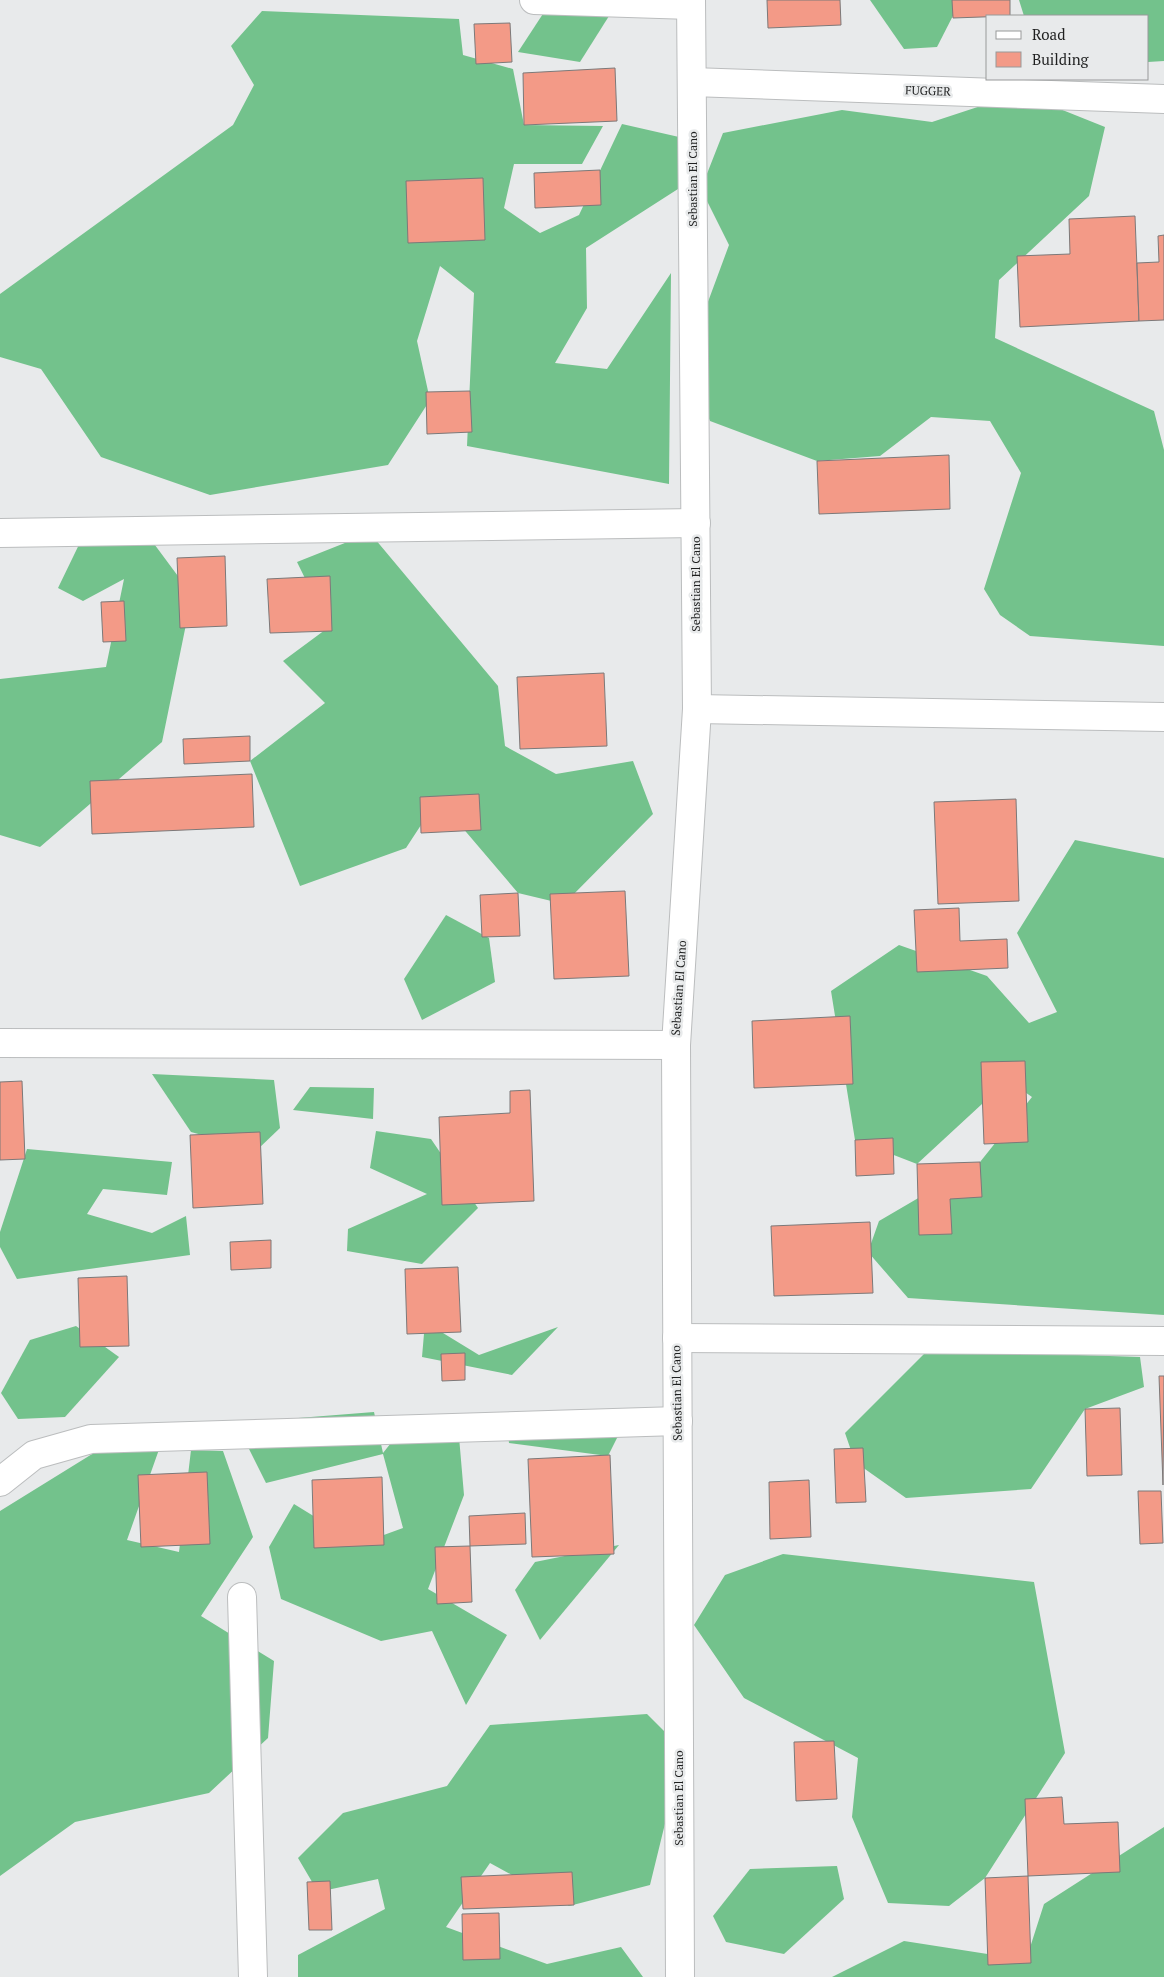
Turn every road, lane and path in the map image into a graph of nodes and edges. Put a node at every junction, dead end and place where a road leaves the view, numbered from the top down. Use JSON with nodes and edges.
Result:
{"nodes":[{"id":1,"x":534,"y":0,"type":"edge"},
{"id":2,"x":691,"y":3,"type":"edge"},
{"id":3,"x":692,"y":82,"type":"junction"},
{"id":4,"x":1164,"y":100,"type":"edge"},
{"id":5,"x":696,"y":523,"type":"junction"},
{"id":6,"x":0,"y":533,"type":"edge"},
{"id":7,"x":697,"y":709,"type":"junction"},
{"id":8,"x":1164,"y":717,"type":"edge"},
{"id":9,"x":0,"y":1043,"type":"edge"},
{"id":10,"x":676,"y":1045,"type":"junction"},
{"id":11,"x":676,"y":1338,"type":"junction"},
{"id":12,"x":1164,"y":1341,"type":"edge"},
{"id":13,"x":678,"y":1421,"type":"junction"},
{"id":14,"x":0,"y":1482,"type":"edge"},
{"id":15,"x":242,"y":1598,"type":"dead end"},
{"id":16,"x":253,"y":1977,"type":"edge"},
{"id":17,"x":680,"y":1977,"type":"edge"}],
"edges":[{"from":1,"to":2,"type":"street"},
{"from":2,"to":3,"type":"street","name":"Sebastian El Cano"},
{"from":3,"to":4,"type":"street","name":"FUGGER"},
{"from":3,"to":5,"type":"street","name":"Sebastian El Cano"},
{"from":5,"to":6,"type":"street"},
{"from":5,"to":7,"type":"street","name":"Sebastian El Cano"},
{"from":7,"to":8,"type":"street"},
{"from":7,"to":10,"type":"street","name":"Sebastian El Cano"},
{"from":9,"to":10,"type":"street"},
{"from":10,"to":11,"type":"street","name":"Sebastian El Cano"},
{"from":11,"to":12,"type":"street"},
{"from":11,"to":13,"type":"street","name":"Sebastian El Cano"},
{"from":13,"to":14,"type":"street"},
{"from":13,"to":17,"type":"street","name":"Sebastian El Cano"},
{"from":15,"to":16,"type":"street"}]}
